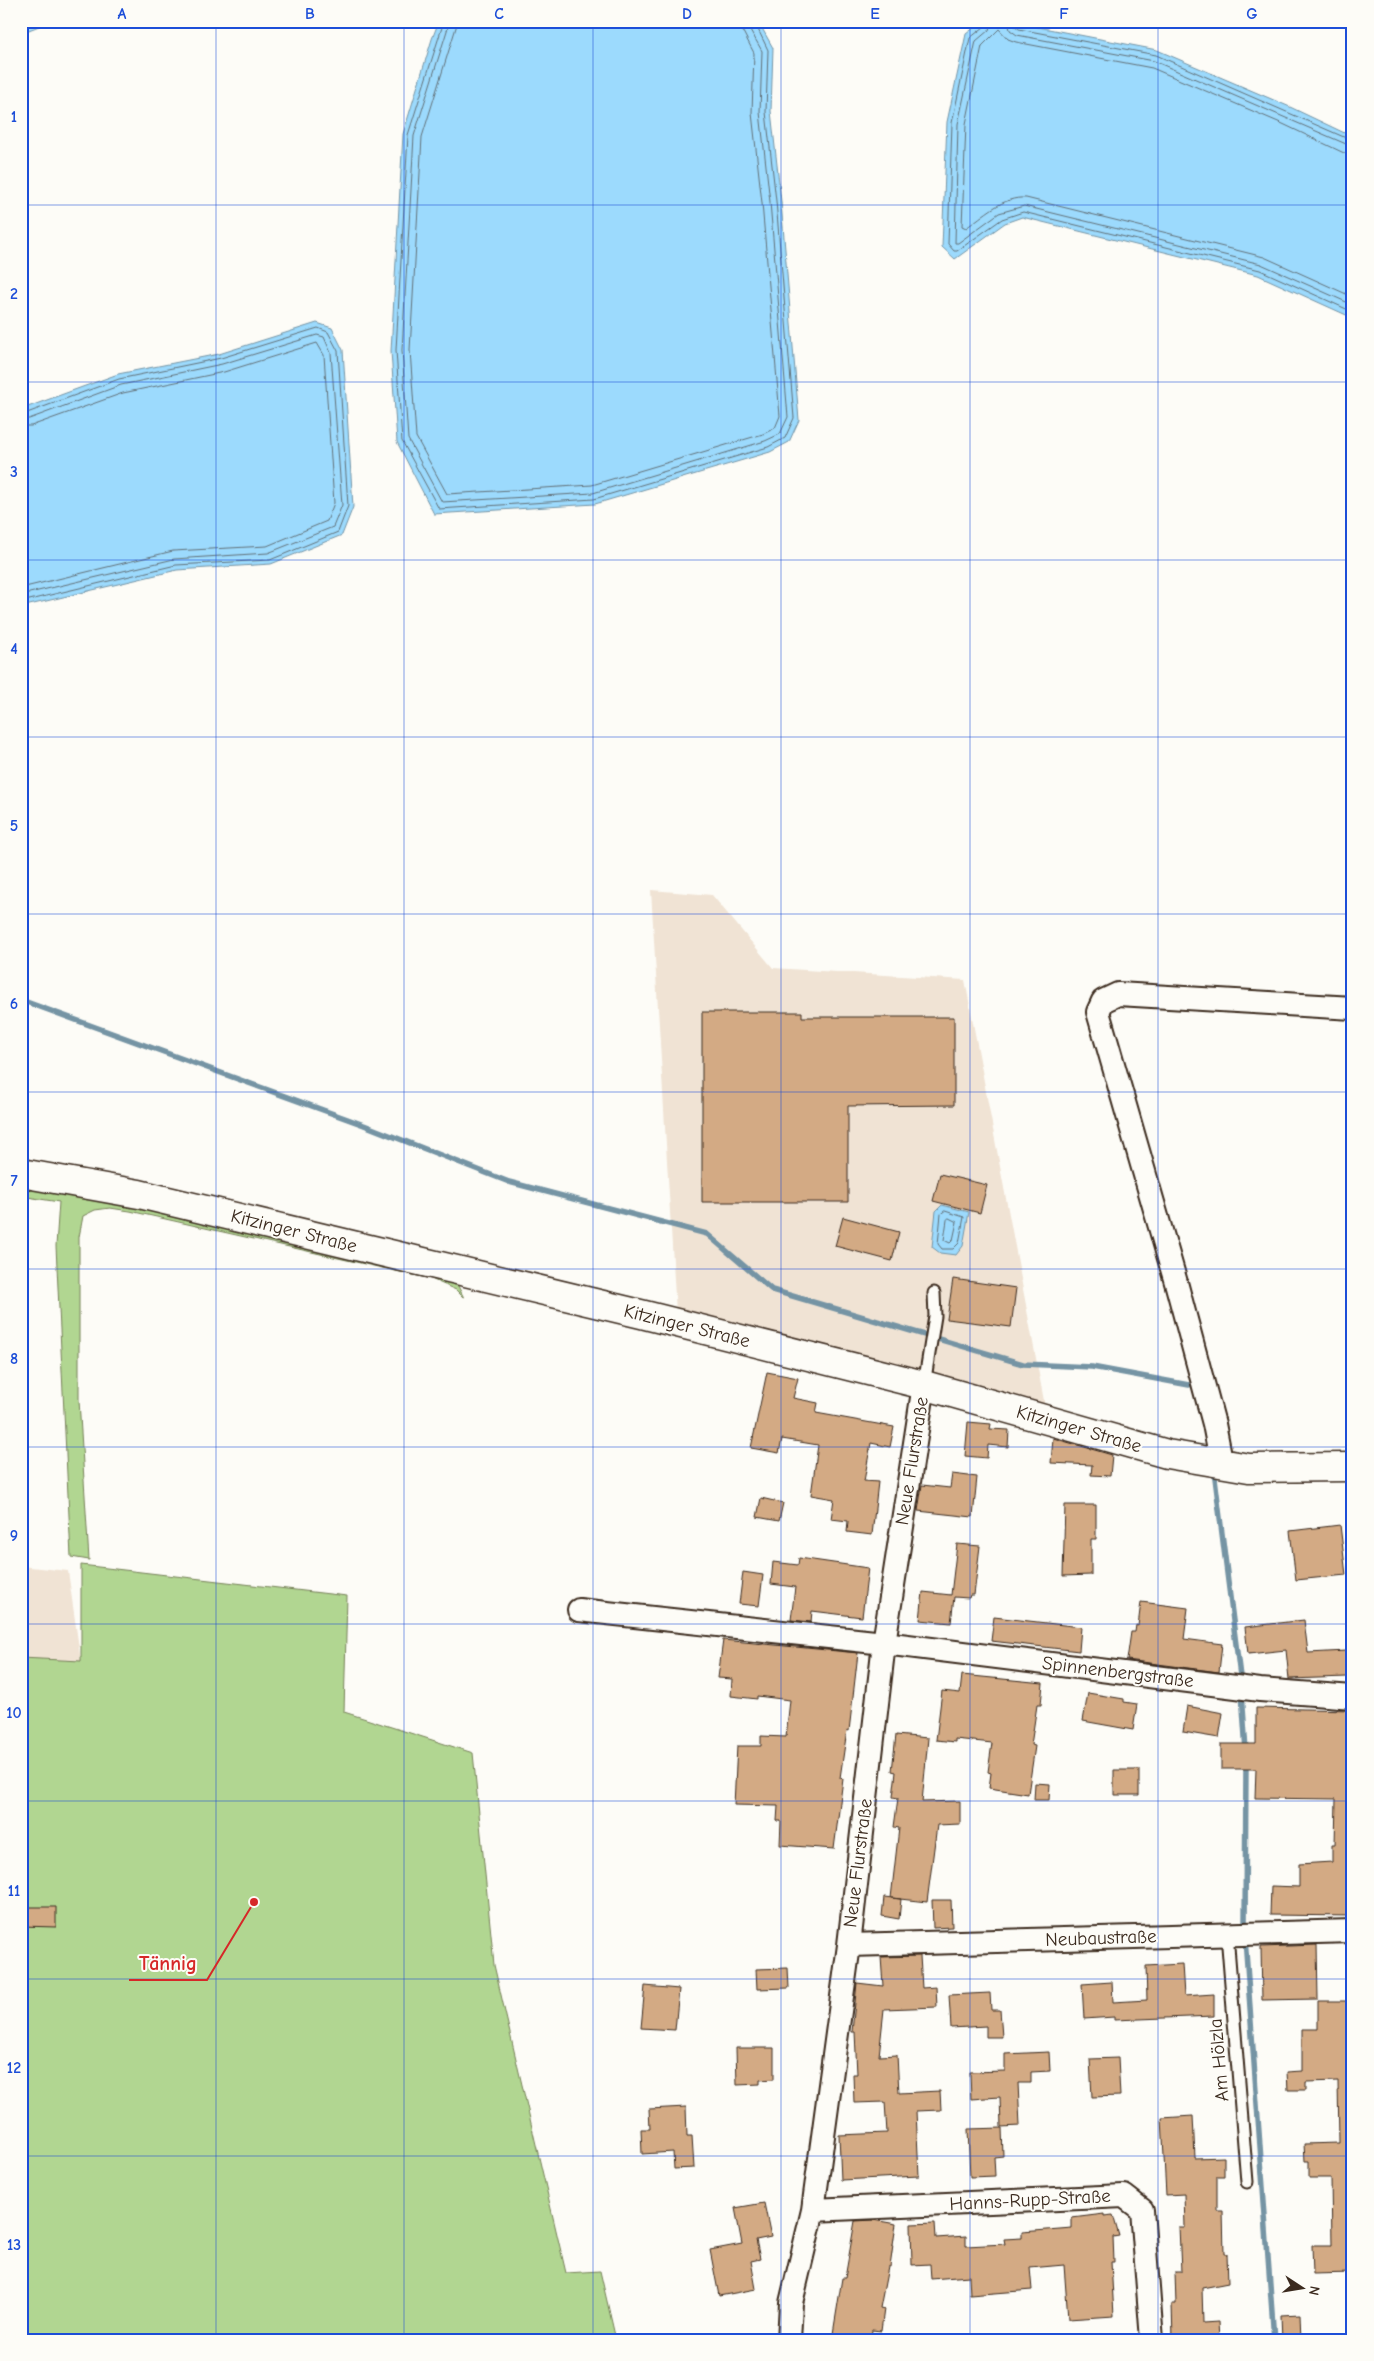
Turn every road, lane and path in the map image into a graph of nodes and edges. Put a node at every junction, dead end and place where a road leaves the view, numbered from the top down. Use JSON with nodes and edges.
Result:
{"nodes":[{"id":1,"x":1353,"y":1008,"type":"edge"},
{"id":2,"x":21,"y":1173,"type":"edge"},
{"id":3,"x":934,"y":1293,"type":"dead end"},
{"id":4,"x":926,"y":1373,"type":"junction"},
{"id":5,"x":1222,"y":1464,"type":"junction"},
{"id":6,"x":1353,"y":1467,"type":"edge"},
{"id":7,"x":579,"y":1610,"type":"dead end"},
{"id":8,"x":884,"y":1643,"type":"junction"},
{"id":9,"x":1353,"y":1697,"type":"edge"},
{"id":10,"x":1353,"y":1931,"type":"edge"},
{"id":11,"x":1227,"y":1934,"type":"junction"},
{"id":12,"x":849,"y":1944,"type":"junction"},
{"id":13,"x":1247,"y":2182,"type":"dead end"},
{"id":14,"x":813,"y":2210,"type":"junction"},
{"id":15,"x":789,"y":2340,"type":"edge"},
{"id":16,"x":1152,"y":2340,"type":"edge"}],
"edges":[{"from":1,"to":5,"type":"street"},
{"from":2,"to":4,"type":"street","name":"Kitzinger Straße"},
{"from":3,"to":4,"type":"lane"},
{"from":4,"to":5,"type":"street","name":"Kitzinger Straße"},
{"from":4,"to":8,"type":"street","name":"Neue Flurstraße"},
{"from":5,"to":6,"type":"street","name":"Kitzinger Straße"},
{"from":7,"to":8,"type":"street","name":"Spinnenbergstraße"},
{"from":8,"to":9,"type":"street","name":"Spinnenbergstraße"},
{"from":8,"to":12,"type":"street","name":"Neue Flurstraße"},
{"from":10,"to":11,"type":"street","name":"Neubaustraße"},
{"from":11,"to":12,"type":"street","name":"Neubaustraße"},
{"from":11,"to":13,"type":"lane","name":"Am Hölzla"},
{"from":12,"to":14,"type":"street","name":"Neue Flurstraße"},
{"from":14,"to":15,"type":"street","name":"Neue Flurstraße"},
{"from":14,"to":16,"type":"street","name":"Hanns-Rupp-Straße"}]}
